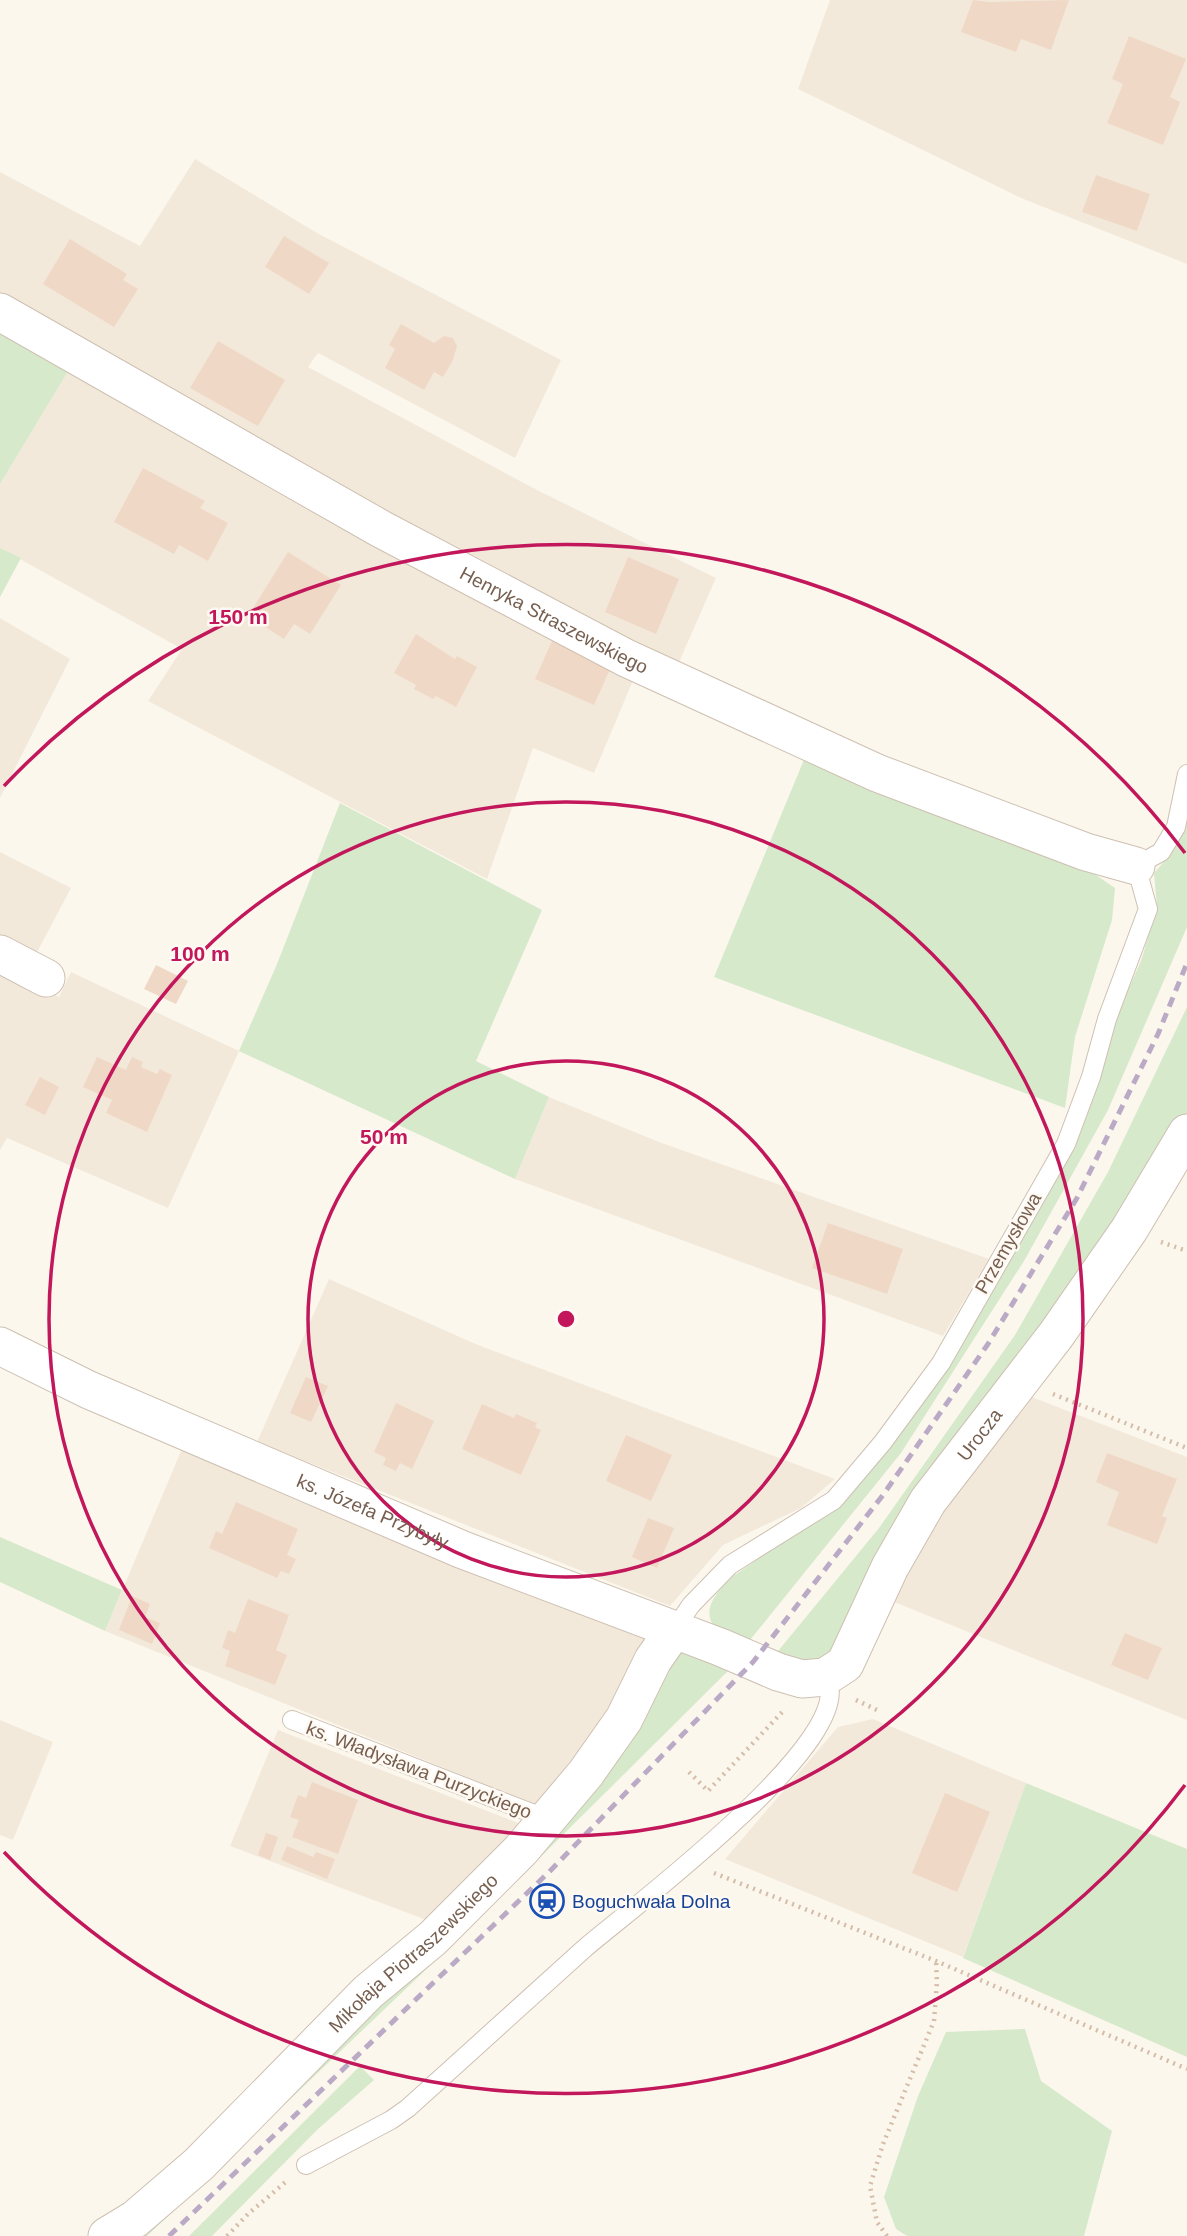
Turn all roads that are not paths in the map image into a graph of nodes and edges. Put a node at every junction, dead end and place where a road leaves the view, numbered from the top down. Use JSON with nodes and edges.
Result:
{"nodes":[{"id":1,"x":0,"y":312,"type":"edge"},
{"id":2,"x":1187,"y":774,"type":"edge"},
{"id":3,"x":1136,"y":866,"type":"junction"},
{"id":4,"x":0,"y":954,"type":"edge"},
{"id":5,"x":46,"y":978,"type":"dead end"},
{"id":6,"x":1187,"y":1133,"type":"edge"},
{"id":7,"x":0,"y":1346,"type":"edge"},
{"id":8,"x":674,"y":1630,"type":"junction"},
{"id":9,"x":814,"y":1678,"type":"junction"},
{"id":10,"x":292,"y":1720,"type":"dead end"},
{"id":11,"x":547,"y":1819,"type":"junction"},
{"id":12,"x":306,"y":2165,"type":"road end"},
{"id":13,"x":107,"y":2236,"type":"edge"}],
"edges":[{"from":1,"to":3,"type":"street","name":"Henryka Straszewskiego"},
{"from":2,"to":3,"type":"lane"},
{"from":3,"to":8,"type":"lane","name":"Przemysłowa"},
{"from":4,"to":5,"type":"street"},
{"from":6,"to":9,"type":"street","name":"Urocza"},
{"from":7,"to":8,"type":"street","name":"ks. Józefa Przybyły"},
{"from":8,"to":9,"type":"street","name":"ks. Józefa Przybyły"},
{"from":8,"to":11,"type":"street","name":"Mikołaja Piotraszewskiego"},
{"from":9,"to":12,"type":"lane"},
{"from":10,"to":11,"type":"lane","name":"ks. Władysława Purzyckiego"},
{"from":11,"to":13,"type":"street","name":"Mikołaja Piotraszewskiego"}]}
